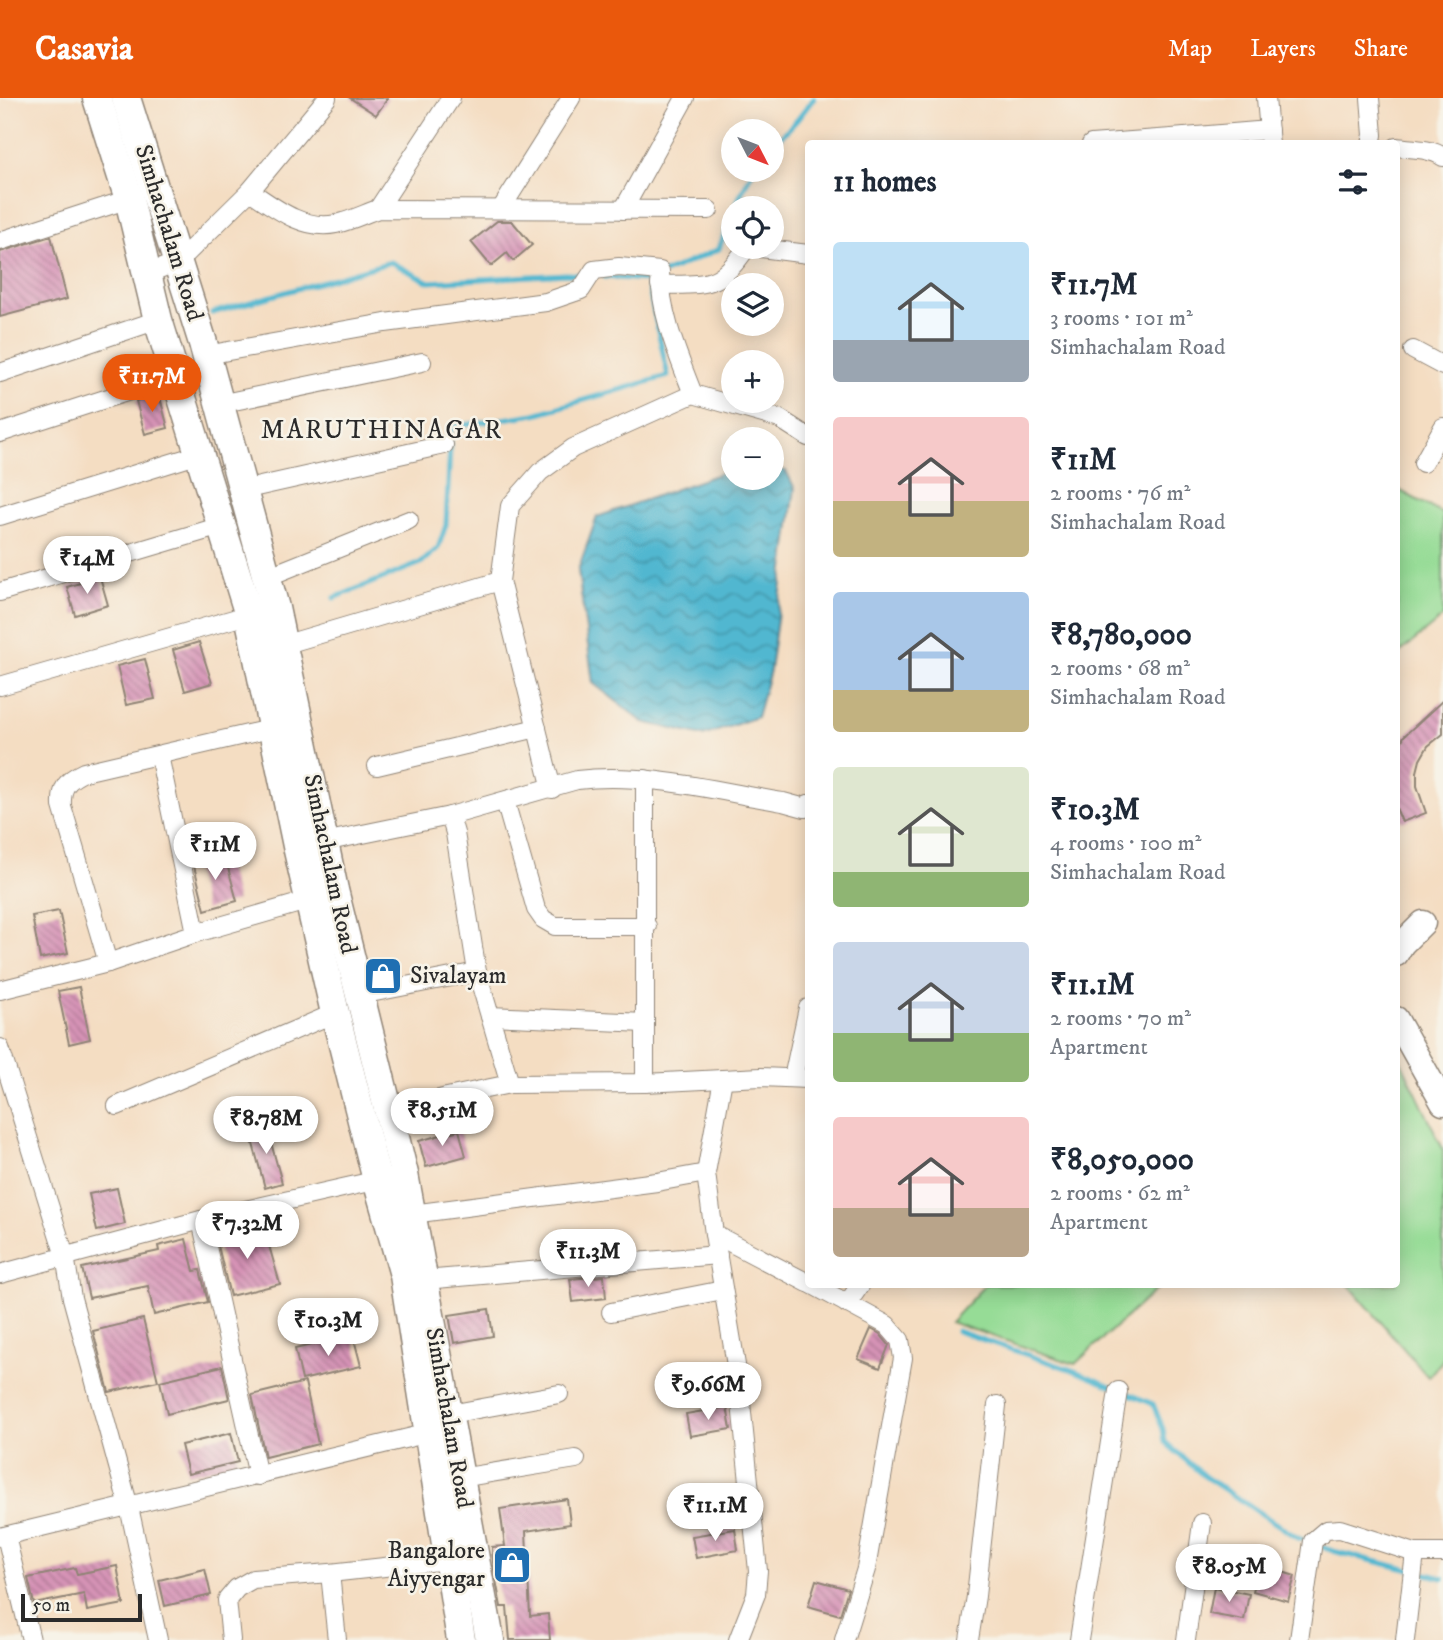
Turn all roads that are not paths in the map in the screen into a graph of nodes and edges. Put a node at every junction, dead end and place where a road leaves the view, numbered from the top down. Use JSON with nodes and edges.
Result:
{"nodes":[{"id":1,"x":97,"y":98,"type":"edge"},
{"id":2,"x":126,"y":98,"type":"edge"},
{"id":3,"x":327,"y":98,"type":"edge"},
{"id":4,"x":451,"y":98,"type":"edge"},
{"id":5,"x":571,"y":98,"type":"edge"},
{"id":6,"x":685,"y":98,"type":"edge"},
{"id":7,"x":1266,"y":98,"type":"edge"},
{"id":8,"x":1370,"y":98,"type":"edge"},
{"id":9,"x":1269,"y":137,"type":"edge"},
{"id":10,"x":1185,"y":140,"type":"edge"},
{"id":11,"x":1372,"y":140,"type":"edge"},
{"id":12,"x":1400,"y":147,"type":"edge"},
{"id":13,"x":1443,"y":157,"type":"edge"},
{"id":14,"x":250,"y":191,"type":"junction"},
{"id":15,"x":129,"y":199,"type":"junction"},
{"id":16,"x":378,"y":209,"type":"junction"},
{"id":17,"x":501,"y":209,"type":"junction"},
{"id":18,"x":623,"y":210,"type":"junction"},
{"id":19,"x":709,"y":210,"type":"dead end"},
{"id":20,"x":0,"y":241,"type":"edge"},
{"id":21,"x":784,"y":251,"type":"edge"},
{"id":22,"x":805,"y":254,"type":"edge"},
{"id":23,"x":739,"y":259,"type":"edge"},
{"id":24,"x":178,"y":262,"type":"junction"},
{"id":25,"x":148,"y":273,"type":"junction"},
{"id":26,"x":660,"y":278,"type":"junction"},
{"id":27,"x":158,"y":320,"type":"junction"},
{"id":28,"x":1413,"y":350,"type":"dead end"},
{"id":29,"x":206,"y":355,"type":"junction"},
{"id":30,"x":422,"y":362,"type":"dead end"},
{"id":31,"x":1443,"y":366,"type":"edge"},
{"id":32,"x":0,"y":373,"type":"edge"},
{"id":33,"x":176,"y":376,"type":"junction"},
{"id":34,"x":693,"y":394,"type":"junction"},
{"id":35,"x":219,"y":404,"type":"junction"},
{"id":36,"x":1443,"y":427,"type":"edge"},
{"id":37,"x":0,"y":433,"type":"edge"},
{"id":38,"x":805,"y":435,"type":"edge"},
{"id":39,"x":444,"y":444,"type":"dead end"},
{"id":40,"x":200,"y":454,"type":"junction"},
{"id":41,"x":1423,"y":463,"type":"dead end"},
{"id":42,"x":243,"y":491,"type":"junction"},
{"id":43,"x":0,"y":516,"type":"edge"},
{"id":44,"x":410,"y":520,"type":"dead end"},
{"id":45,"x":221,"y":526,"type":"junction"},
{"id":46,"x":267,"y":577,"type":"junction"},
{"id":47,"x":500,"y":581,"type":"junction"},
{"id":48,"x":0,"y":592,"type":"edge"},
{"id":49,"x":262,"y":611,"type":"junction"},
{"id":50,"x":283,"y":645,"type":"junction"},
{"id":51,"x":0,"y":686,"type":"edge"},
{"id":52,"x":274,"y":728,"type":"junction"},
{"id":53,"x":537,"y":729,"type":"junction"},
{"id":54,"x":159,"y":755,"type":"junction"},
{"id":55,"x":377,"y":766,"type":"dead end"},
{"id":56,"x":645,"y":779,"type":"junction"},
{"id":57,"x":552,"y":789,"type":"junction"},
{"id":58,"x":505,"y":801,"type":"junction"},
{"id":59,"x":805,"y":808,"type":"edge"},
{"id":60,"x":450,"y":816,"type":"junction"},
{"id":61,"x":311,"y":845,"type":"junction"},
{"id":62,"x":310,"y":900,"type":"junction"},
{"id":63,"x":1423,"y":923,"type":"dead end"},
{"id":64,"x":647,"y":926,"type":"junction"},
{"id":65,"x":195,"y":933,"type":"junction"},
{"id":66,"x":1400,"y":947,"type":"edge"},
{"id":67,"x":108,"y":963,"type":"junction"},
{"id":68,"x":477,"y":972,"type":"junction"},
{"id":69,"x":0,"y":990,"type":"edge"},
{"id":70,"x":360,"y":995,"type":"junction"},
{"id":71,"x":335,"y":1013,"type":"junction"},
{"id":72,"x":490,"y":1016,"type":"junction"},
{"id":73,"x":645,"y":1023,"type":"junction"},
{"id":74,"x":1400,"y":1026,"type":"edge"},
{"id":75,"x":805,"y":1038,"type":"edge"},
{"id":76,"x":0,"y":1048,"type":"edge"},
{"id":77,"x":801,"y":1078,"type":"edge"},
{"id":78,"x":723,"y":1079,"type":"junction"},
{"id":79,"x":645,"y":1083,"type":"junction"},
{"id":80,"x":510,"y":1084,"type":"junction"},
{"id":81,"x":1443,"y":1103,"type":"edge"},
{"id":82,"x":117,"y":1106,"type":"dead end"},
{"id":83,"x":389,"y":1113,"type":"junction"},
{"id":84,"x":706,"y":1173,"type":"junction"},
{"id":85,"x":404,"y":1174,"type":"junction"},
{"id":86,"x":377,"y":1180,"type":"junction"},
{"id":87,"x":412,"y":1214,"type":"junction"},
{"id":88,"x":201,"y":1220,"type":"junction"},
{"id":89,"x":714,"y":1234,"type":"junction"},
{"id":90,"x":718,"y":1255,"type":"junction"},
{"id":91,"x":65,"y":1256,"type":"junction"},
{"id":92,"x":0,"y":1274,"type":"edge"},
{"id":93,"x":425,"y":1280,"type":"junction"},
{"id":94,"x":805,"y":1281,"type":"edge"},
{"id":95,"x":817,"y":1288,"type":"edge"},
{"id":96,"x":858,"y":1288,"type":"edge"},
{"id":97,"x":723,"y":1290,"type":"junction"},
{"id":98,"x":847,"y":1304,"type":"junction"},
{"id":99,"x":611,"y":1312,"type":"dead end"},
{"id":100,"x":1118,"y":1391,"type":"dead end"},
{"id":101,"x":559,"y":1394,"type":"dead end"},
{"id":102,"x":997,"y":1405,"type":"dead end"},
{"id":103,"x":450,"y":1414,"type":"junction"},
{"id":104,"x":429,"y":1433,"type":"junction"},
{"id":105,"x":576,"y":1459,"type":"dead end"},
{"id":106,"x":258,"y":1476,"type":"junction"},
{"id":107,"x":460,"y":1478,"type":"junction"},
{"id":108,"x":129,"y":1507,"type":"junction"},
{"id":109,"x":1202,"y":1523,"type":"dead end"},
{"id":110,"x":3,"y":1536,"type":"edge"},
{"id":111,"x":1443,"y":1553,"type":"edge"},
{"id":112,"x":1415,"y":1556,"type":"junction"},
{"id":113,"x":449,"y":1560,"type":"junction"},
{"id":114,"x":330,"y":1573,"type":"junction"},
{"id":115,"x":31,"y":1640,"type":"edge"},
{"id":116,"x":158,"y":1640,"type":"edge"},
{"id":117,"x":231,"y":1640,"type":"edge"},
{"id":118,"x":337,"y":1640,"type":"edge"},
{"id":119,"x":461,"y":1640,"type":"edge"},
{"id":120,"x":489,"y":1640,"type":"edge"},
{"id":121,"x":738,"y":1640,"type":"edge"},
{"id":122,"x":844,"y":1640,"type":"edge"},
{"id":123,"x":969,"y":1640,"type":"edge"},
{"id":124,"x":1079,"y":1640,"type":"edge"},
{"id":125,"x":1186,"y":1640,"type":"edge"},
{"id":126,"x":1299,"y":1640,"type":"edge"},
{"id":127,"x":1405,"y":1640,"type":"edge"}],
"edges":[{"from":1,"to":15,"type":"main road"},
{"from":2,"to":24,"type":"main road","name":"Simhachalam Road"},
{"from":3,"to":14,"type":"street"},
{"from":4,"to":16,"type":"street"},
{"from":5,"to":17,"type":"street"},
{"from":6,"to":18,"type":"street"},
{"from":7,"to":9,"type":"street"},
{"from":8,"to":11,"type":"street"},
{"from":9,"to":10,"type":"street"},
{"from":12,"to":13,"type":"street"},
{"from":14,"to":16,"type":"street"},
{"from":14,"to":24,"type":"street"},
{"from":15,"to":20,"type":"street"},
{"from":15,"to":25,"type":"main road"},
{"from":16,"to":17,"type":"street"},
{"from":17,"to":18,"type":"street"},
{"from":18,"to":19,"type":"street"},
{"from":21,"to":22,"type":"street"},
{"from":23,"to":26,"type":"street"},
{"from":24,"to":25,"type":"street"},
{"from":24,"to":29,"type":"main road","name":"Simhachalam Road"},
{"from":25,"to":27,"type":"main road"},
{"from":26,"to":29,"type":"street"},
{"from":26,"to":34,"type":"street"},
{"from":27,"to":32,"type":"street"},
{"from":27,"to":33,"type":"main road"},
{"from":28,"to":31,"type":"street"},
{"from":29,"to":35,"type":"main road","name":"Simhachalam Road"},
{"from":30,"to":35,"type":"street"},
{"from":33,"to":37,"type":"street"},
{"from":33,"to":40,"type":"main road"},
{"from":34,"to":38,"type":"street"},
{"from":34,"to":47,"type":"street"},
{"from":35,"to":42,"type":"main road","name":"Simhachalam Road"},
{"from":36,"to":41,"type":"street"},
{"from":39,"to":42,"type":"street"},
{"from":40,"to":43,"type":"street"},
{"from":40,"to":45,"type":"main road"},
{"from":42,"to":46,"type":"main road","name":"Simhachalam Road"},
{"from":44,"to":46,"type":"street"},
{"from":45,"to":48,"type":"street"},
{"from":45,"to":49,"type":"main road"},
{"from":46,"to":49,"type":"main road","name":"Simhachalam Road"},
{"from":47,"to":50,"type":"street"},
{"from":47,"to":53,"type":"street"},
{"from":49,"to":50,"type":"main road","name":"Simhachalam Road"},
{"from":49,"to":51,"type":"street"},
{"from":49,"to":52,"type":"main road"},
{"from":50,"to":61,"type":"main road","name":"Simhachalam Road"},
{"from":52,"to":54,"type":"street"},
{"from":52,"to":61,"type":"main road"},
{"from":53,"to":55,"type":"street"},
{"from":53,"to":57,"type":"street"},
{"from":54,"to":65,"type":"street"},
{"from":54,"to":67,"type":"street"},
{"from":56,"to":57,"type":"street"},
{"from":56,"to":59,"type":"street"},
{"from":56,"to":64,"type":"street"},
{"from":57,"to":58,"type":"street"},
{"from":58,"to":60,"type":"street"},
{"from":58,"to":64,"type":"street"},
{"from":60,"to":61,"type":"street"},
{"from":60,"to":68,"type":"street"},
{"from":61,"to":62,"type":"main road"},
{"from":61,"to":70,"type":"main road","name":"Simhachalam Road"},
{"from":62,"to":65,"type":"street"},
{"from":62,"to":71,"type":"main road"},
{"from":63,"to":66,"type":"street"},
{"from":64,"to":73,"type":"street"},
{"from":65,"to":67,"type":"street"},
{"from":67,"to":69,"type":"street"},
{"from":68,"to":70,"type":"street"},
{"from":68,"to":72,"type":"street"},
{"from":70,"to":83,"type":"main road","name":"Simhachalam Road"},
{"from":71,"to":82,"type":"street"},
{"from":71,"to":86,"type":"main road"},
{"from":72,"to":73,"type":"street"},
{"from":72,"to":80,"type":"street"},
{"from":73,"to":79,"type":"street"},
{"from":74,"to":81,"type":"street"},
{"from":75,"to":77,"type":"street"},
{"from":76,"to":91,"type":"street"},
{"from":77,"to":78,"type":"street"},
{"from":78,"to":79,"type":"street"},
{"from":78,"to":84,"type":"street"},
{"from":79,"to":80,"type":"street"},
{"from":80,"to":83,"type":"street"},
{"from":83,"to":85,"type":"main road","name":"Simhachalam Road"},
{"from":84,"to":87,"type":"street"},
{"from":84,"to":89,"type":"street"},
{"from":85,"to":86,"type":"street"},
{"from":85,"to":87,"type":"main road","name":"Simhachalam Road"},
{"from":86,"to":88,"type":"street"},
{"from":86,"to":104,"type":"main road"},
{"from":87,"to":93,"type":"main road","name":"Simhachalam Road"},
{"from":88,"to":91,"type":"street"},
{"from":88,"to":106,"type":"street"},
{"from":89,"to":90,"type":"street"},
{"from":89,"to":94,"type":"street"},
{"from":90,"to":93,"type":"street"},
{"from":90,"to":97,"type":"street"},
{"from":91,"to":92,"type":"street"},
{"from":91,"to":108,"type":"street"},
{"from":93,"to":103,"type":"main road","name":"Simhachalam Road"},
{"from":95,"to":98,"type":"street"},
{"from":96,"to":98,"type":"street"},
{"from":97,"to":99,"type":"street"},
{"from":97,"to":121,"type":"street"},
{"from":98,"to":122,"type":"street"},
{"from":100,"to":124,"type":"street"},
{"from":101,"to":103,"type":"street"},
{"from":102,"to":123,"type":"street"},
{"from":103,"to":107,"type":"main road","name":"Simhachalam Road"},
{"from":104,"to":106,"type":"street"},
{"from":104,"to":113,"type":"main road"},
{"from":105,"to":107,"type":"street"},
{"from":106,"to":108,"type":"street"},
{"from":107,"to":120,"type":"main road","name":"Simhachalam Road"},
{"from":108,"to":110,"type":"street"},
{"from":108,"to":116,"type":"street"},
{"from":109,"to":125,"type":"street"},
{"from":110,"to":115,"type":"street"},
{"from":111,"to":112,"type":"street"},
{"from":112,"to":126,"type":"street"},
{"from":112,"to":127,"type":"street"},
{"from":113,"to":114,"type":"street"},
{"from":113,"to":119,"type":"main road"},
{"from":114,"to":117,"type":"street"},
{"from":114,"to":118,"type":"street"}]}
